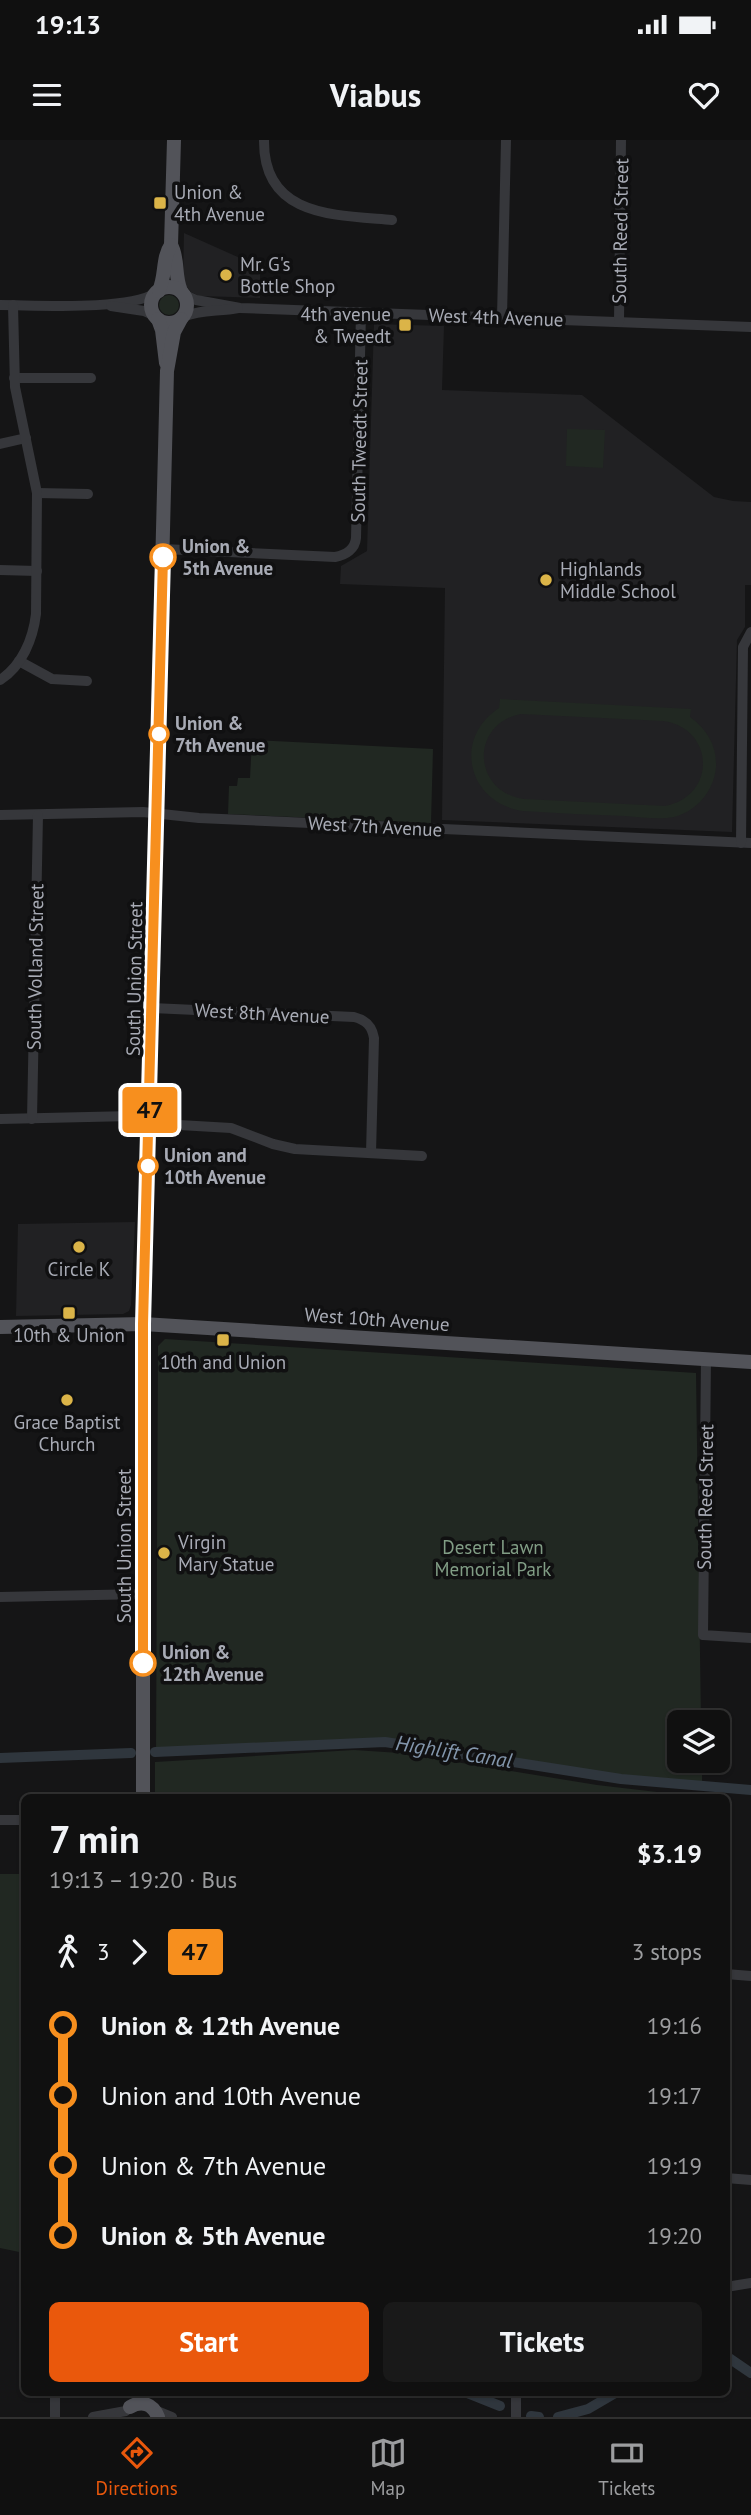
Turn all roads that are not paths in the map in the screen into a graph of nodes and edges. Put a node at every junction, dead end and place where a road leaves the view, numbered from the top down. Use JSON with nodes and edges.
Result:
{"nodes":[{"id":1,"x":174,"y":140,"type":"edge"},
{"id":2,"x":264,"y":140,"type":"edge"},
{"id":3,"x":506,"y":140,"type":"edge"},
{"id":4,"x":621,"y":140,"type":"edge"},
{"id":5,"x":392,"y":220,"type":"dead end"},
{"id":6,"x":171,"y":244,"type":"junction"},
{"id":7,"x":157,"y":292,"type":"junction"},
{"id":8,"x":182,"y":292,"type":"junction"},
{"id":9,"x":0,"y":305,"type":"edge"},
{"id":10,"x":13,"y":305,"type":"junction"},
{"id":11,"x":108,"y":305,"type":"junction"},
{"id":12,"x":240,"y":308,"type":"junction"},
{"id":13,"x":361,"y":312,"type":"junction"},
{"id":14,"x":502,"y":317,"type":"junction"},
{"id":15,"x":156,"y":318,"type":"junction"},
{"id":16,"x":182,"y":318,"type":"junction"},
{"id":17,"x":619,"y":322,"type":"junction"},
{"id":18,"x":751,"y":327,"type":"edge"},
{"id":19,"x":167,"y":371,"type":"junction"},
{"id":20,"x":14,"y":378,"type":"junction"},
{"id":21,"x":90,"y":378,"type":"dead end"},
{"id":22,"x":26,"y":438,"type":"junction"},
{"id":23,"x":0,"y":444,"type":"edge"},
{"id":24,"x":37,"y":493,"type":"junction"},
{"id":25,"x":88,"y":494,"type":"dead end"},
{"id":26,"x":163,"y":549,"type":"junction"},
{"id":27,"x":0,"y":570,"type":"edge"},
{"id":28,"x":37,"y":571,"type":"junction"},
{"id":29,"x":749,"y":633,"type":"edge"},
{"id":30,"x":19,"y":661,"type":"junction"},
{"id":31,"x":0,"y":680,"type":"edge"},
{"id":32,"x":87,"y":681,"type":"dead end"},
{"id":33,"x":157,"y":814,"type":"junction"},
{"id":34,"x":0,"y":815,"type":"edge"},
{"id":35,"x":38,"y":815,"type":"junction"},
{"id":36,"x":746,"y":843,"type":"edge"},
{"id":37,"x":152,"y":1008,"type":"junction"},
{"id":38,"x":0,"y":1119,"type":"edge"},
{"id":39,"x":32,"y":1119,"type":"junction"},
{"id":40,"x":149,"y":1121,"type":"junction"},
{"id":41,"x":371,"y":1153,"type":"junction"},
{"id":42,"x":422,"y":1156,"type":"dead end"},
{"id":43,"x":143,"y":1324,"type":"junction"},
{"id":44,"x":0,"y":1327,"type":"edge"},
{"id":45,"x":706,"y":1359,"type":"junction"},
{"id":46,"x":751,"y":1362,"type":"edge"},
{"id":47,"x":144,"y":1594,"type":"junction"},
{"id":48,"x":0,"y":1597,"type":"edge"},
{"id":49,"x":751,"y":1638,"type":"edge"},
{"id":50,"x":143,"y":1794,"type":"edge"},
{"id":51,"x":0,"y":1820,"type":"edge"},
{"id":52,"x":21,"y":1820,"type":"edge"},
{"id":53,"x":730,"y":1974,"type":"edge"},
{"id":54,"x":751,"y":1976,"type":"edge"},
{"id":55,"x":730,"y":2178,"type":"edge"},
{"id":56,"x":751,"y":2180,"type":"edge"},
{"id":57,"x":751,"y":2283,"type":"edge"},
{"id":58,"x":730,"y":2286,"type":"edge"},
{"id":59,"x":55,"y":2396,"type":"edge"},
{"id":60,"x":516,"y":2396,"type":"edge"},
{"id":61,"x":153,"y":2406,"type":"edge"},
{"id":62,"x":127,"y":2412,"type":"edge"},
{"id":63,"x":55,"y":2417,"type":"edge"},
{"id":64,"x":93,"y":2417,"type":"edge"},
{"id":65,"x":172,"y":2417,"type":"edge"},
{"id":66,"x":516,"y":2417,"type":"edge"}],
"edges":[{"from":1,"to":6,"type":"main road"},
{"from":2,"to":5,"type":"street"},
{"from":3,"to":14,"type":"street"},
{"from":4,"to":17,"type":"street","name":"South Reed Street"},
{"from":6,"to":7,"type":"main road"},
{"from":6,"to":8,"type":"main road"},
{"from":7,"to":8,"type":"main road"},
{"from":7,"to":11,"type":"street"},
{"from":7,"to":15,"type":"main road"},
{"from":8,"to":12,"type":"street","name":"West 4th Avenue"},
{"from":8,"to":16,"type":"main road"},
{"from":9,"to":10,"type":"street"},
{"from":10,"to":11,"type":"street"},
{"from":10,"to":20,"type":"street"},
{"from":11,"to":15,"type":"street"},
{"from":12,"to":13,"type":"street","name":"West 4th Avenue"},
{"from":12,"to":16,"type":"street","name":"West 4th Avenue"},
{"from":13,"to":14,"type":"street","name":"West 4th Avenue"},
{"from":13,"to":26,"type":"street","name":"South Tweedt Street"},
{"from":14,"to":17,"type":"street","name":"West 4th Avenue"},
{"from":15,"to":16,"type":"main road"},
{"from":15,"to":19,"type":"main road","name":"South Union Street"},
{"from":16,"to":19,"type":"main road","name":"South Union Street"},
{"from":17,"to":18,"type":"street","name":"West 4th Avenue"},
{"from":19,"to":26,"type":"main road","name":"South Union Street"},
{"from":20,"to":21,"type":"street"},
{"from":20,"to":22,"type":"street"},
{"from":22,"to":23,"type":"street"},
{"from":22,"to":24,"type":"street"},
{"from":24,"to":25,"type":"street"},
{"from":24,"to":28,"type":"street"},
{"from":26,"to":33,"type":"main road","name":"South Union Street"},
{"from":27,"to":28,"type":"street"},
{"from":28,"to":30,"type":"street"},
{"from":29,"to":36,"type":"street"},
{"from":30,"to":31,"type":"street"},
{"from":30,"to":32,"type":"street"},
{"from":33,"to":35,"type":"street","name":"West 7th Avenue"},
{"from":33,"to":36,"type":"street","name":"West 7th Avenue"},
{"from":33,"to":37,"type":"main road","name":"South Union Street"},
{"from":34,"to":35,"type":"street","name":"West 7th Avenue"},
{"from":35,"to":39,"type":"street","name":"South Volland Street"},
{"from":37,"to":40,"type":"main road","name":"South Union Street"},
{"from":37,"to":41,"type":"street","name":"West 8th Avenue"},
{"from":38,"to":39,"type":"street"},
{"from":39,"to":40,"type":"street"},
{"from":40,"to":41,"type":"street"},
{"from":40,"to":43,"type":"main road","name":"South Union Street"},
{"from":41,"to":42,"type":"street"},
{"from":43,"to":44,"type":"main road","name":"West 10th Avenue"},
{"from":43,"to":45,"type":"main road","name":"West 10th Avenue"},
{"from":43,"to":47,"type":"main road","name":"South Union Street"},
{"from":45,"to":46,"type":"main road","name":"West 10th Avenue"},
{"from":45,"to":49,"type":"street","name":"South Reed Street"},
{"from":47,"to":48,"type":"street"},
{"from":47,"to":50,"type":"main road","name":"South Union Street"},
{"from":51,"to":52,"type":"street"},
{"from":53,"to":54,"type":"street"},
{"from":55,"to":56,"type":"street"},
{"from":57,"to":58,"type":"street"},
{"from":59,"to":63,"type":"street"},
{"from":60,"to":66,"type":"street"},
{"from":61,"to":62,"type":"main road"},
{"from":61,"to":65,"type":"street"},
{"from":62,"to":64,"type":"street"}]}
